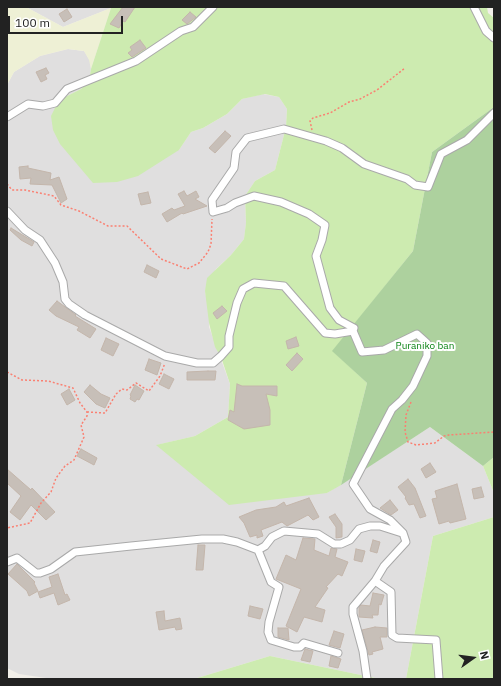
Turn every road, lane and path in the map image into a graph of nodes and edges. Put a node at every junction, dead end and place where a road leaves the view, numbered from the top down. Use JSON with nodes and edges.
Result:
{"nodes":[{"id":1,"x":213,"y":7,"type":"edge"},
{"id":2,"x":474,"y":7,"type":"edge"},
{"id":3,"x":494,"y":38,"type":"edge"},
{"id":4,"x":405,"y":68,"type":"dead end"},
{"id":5,"x":494,"y":113,"type":"edge"},
{"id":6,"x":7,"y":117,"type":"edge"},
{"id":7,"x":315,"y":137,"type":"junction"},
{"id":8,"x":7,"y":184,"type":"edge"},
{"id":9,"x":7,"y":211,"type":"edge"},
{"id":10,"x":213,"y":212,"type":"junction"},
{"id":11,"x":353,"y":331,"type":"junction"},
{"id":12,"x":165,"y":356,"type":"junction"},
{"id":13,"x":7,"y":372,"type":"edge"},
{"id":14,"x":411,"y":402,"type":"dead end"},
{"id":15,"x":87,"y":412,"type":"junction"},
{"id":16,"x":494,"y":432,"type":"edge"},
{"id":17,"x":7,"y":528,"type":"edge"},
{"id":18,"x":403,"y":533,"type":"junction"},
{"id":19,"x":258,"y":550,"type":"junction"},
{"id":20,"x":7,"y":562,"type":"edge"},
{"id":21,"x":375,"y":581,"type":"junction"},
{"id":22,"x":338,"y":653,"type":"dead end"},
{"id":23,"x":367,"y":679,"type":"edge"},
{"id":24,"x":439,"y":679,"type":"edge"}],
"edges":[{"from":1,"to":6,"type":"street"},
{"from":2,"to":3,"type":"street"},
{"from":4,"to":7,"type":"path"},
{"from":5,"to":7,"type":"street"},
{"from":7,"to":10,"type":"street"},
{"from":8,"to":10,"type":"path"},
{"from":9,"to":12,"type":"street"},
{"from":10,"to":11,"type":"street"},
{"from":11,"to":12,"type":"street"},
{"from":11,"to":18,"type":"street"},
{"from":12,"to":15,"type":"path"},
{"from":13,"to":15,"type":"path"},
{"from":14,"to":16,"type":"path"},
{"from":15,"to":17,"type":"path"},
{"from":18,"to":19,"type":"street"},
{"from":18,"to":21,"type":"street"},
{"from":19,"to":20,"type":"street"},
{"from":19,"to":22,"type":"street"},
{"from":21,"to":23,"type":"street"},
{"from":21,"to":24,"type":"street"}]}
